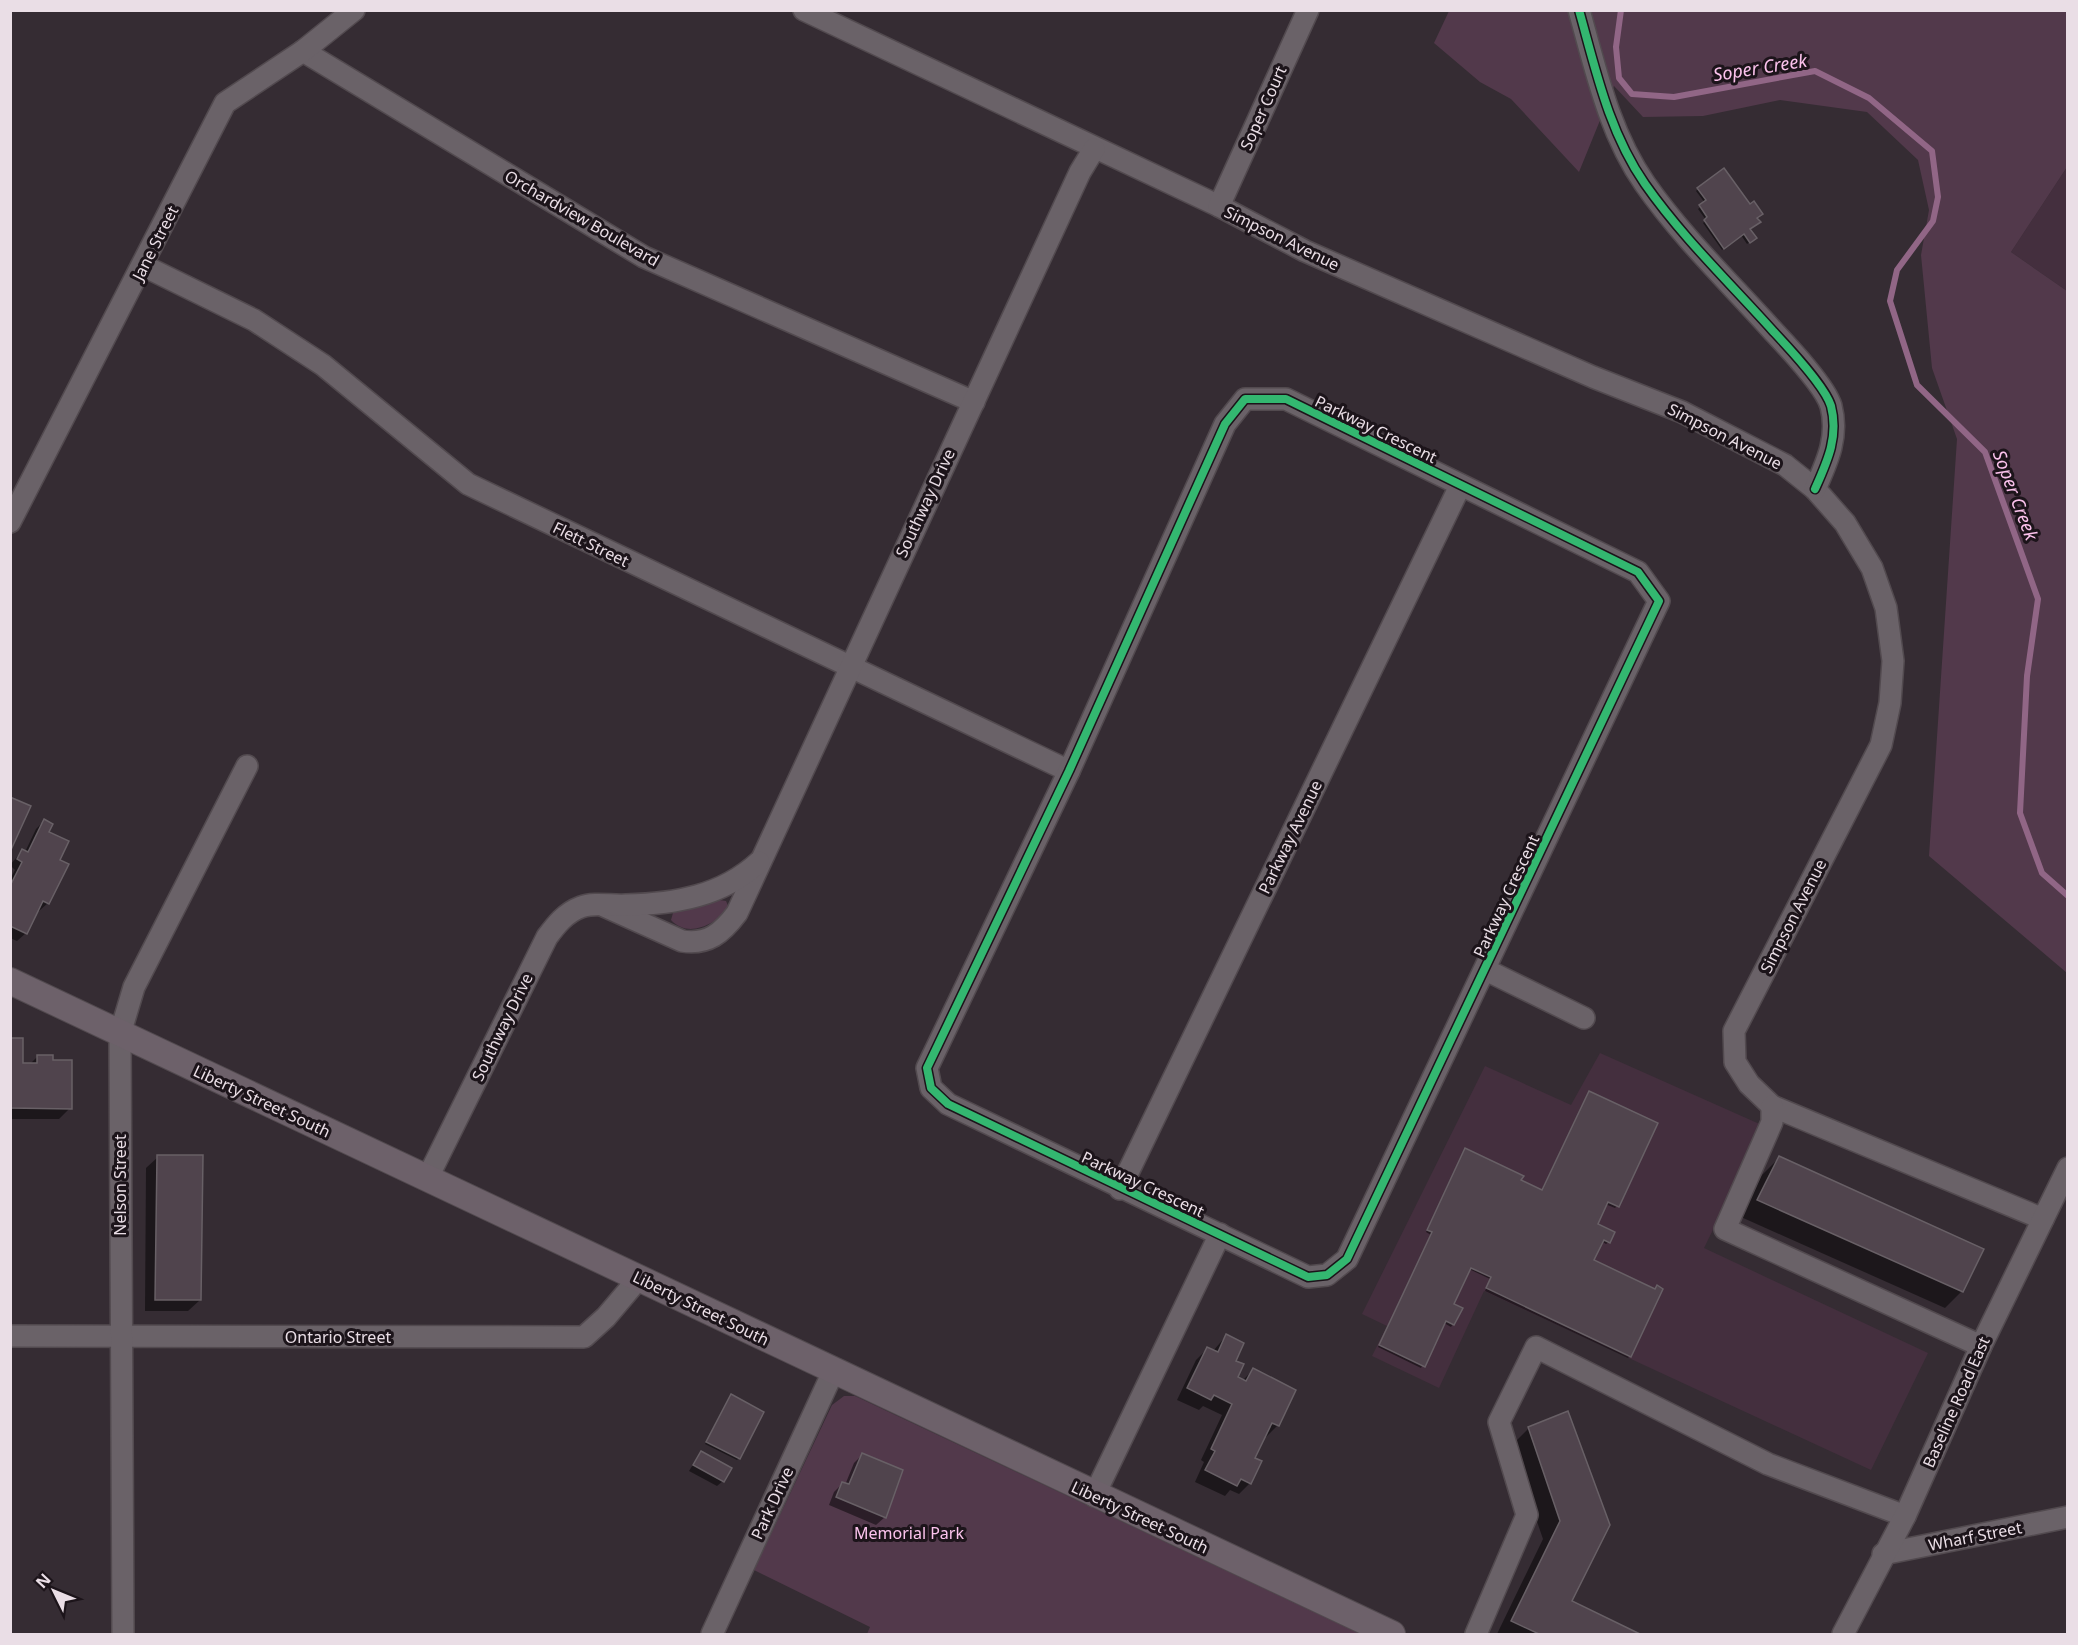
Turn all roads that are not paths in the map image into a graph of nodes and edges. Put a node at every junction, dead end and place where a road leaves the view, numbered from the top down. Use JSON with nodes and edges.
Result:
{"nodes":[{"id":1,"x":354,"y":10,"type":"edge"},
{"id":2,"x":804,"y":10,"type":"edge"},
{"id":3,"x":1308,"y":10,"type":"edge"},
{"id":4,"x":1579,"y":10,"type":"edge"},
{"id":5,"x":303,"y":51,"type":"junction"},
{"id":6,"x":1094,"y":149,"type":"junction"},
{"id":7,"x":1219,"y":206,"type":"junction"},
{"id":8,"x":144,"y":266,"type":"junction"},
{"id":9,"x":974,"y":402,"type":"junction"},
{"id":10,"x":1460,"y":486,"type":"junction"},
{"id":11,"x":1815,"y":489,"type":"junction"},
{"id":12,"x":10,"y":522,"type":"edge"},
{"id":13,"x":850,"y":666,"type":"junction"},
{"id":14,"x":247,"y":766,"type":"dead end"},
{"id":15,"x":1069,"y":771,"type":"junction"},
{"id":16,"x":761,"y":860,"type":"junction"},
{"id":17,"x":604,"y":906,"type":"junction"},
{"id":18,"x":1486,"y":970,"type":"junction"},
{"id":19,"x":10,"y":981,"type":"edge"},
{"id":20,"x":1584,"y":1018,"type":"dead end"},
{"id":21,"x":120,"y":1034,"type":"junction"},
{"id":22,"x":1772,"y":1106,"type":"junction"},
{"id":23,"x":2067,"y":1168,"type":"edge"},
{"id":24,"x":427,"y":1179,"type":"junction"},
{"id":25,"x":1120,"y":1189,"type":"junction"},
{"id":26,"x":2043,"y":1219,"type":"junction"},
{"id":27,"x":1220,"y":1234,"type":"junction"},
{"id":28,"x":639,"y":1278,"type":"junction"},
{"id":29,"x":10,"y":1336,"type":"edge"},
{"id":30,"x":120,"y":1336,"type":"junction"},
{"id":31,"x":1981,"y":1346,"type":"junction"},
{"id":32,"x":833,"y":1372,"type":"junction"},
{"id":33,"x":1095,"y":1496,"type":"junction"},
{"id":34,"x":1905,"y":1516,"type":"junction"},
{"id":35,"x":2067,"y":1517,"type":"edge"},
{"id":36,"x":1883,"y":1554,"type":"junction"},
{"id":37,"x":123,"y":1635,"type":"edge"},
{"id":38,"x":712,"y":1635,"type":"edge"},
{"id":39,"x":1392,"y":1635,"type":"edge"},
{"id":40,"x":1476,"y":1635,"type":"edge"},
{"id":41,"x":1843,"y":1635,"type":"edge"}],
"edges":[{"from":1,"to":5,"type":"street","name":"Jane Street"},
{"from":2,"to":6,"type":"street","name":"Simpson Avenue"},
{"from":3,"to":7,"type":"street","name":"Soper Court"},
{"from":4,"to":11,"type":"street"},
{"from":5,"to":8,"type":"street","name":"Jane Street"},
{"from":5,"to":9,"type":"street","name":"Orchardview Boulevard"},
{"from":6,"to":7,"type":"street","name":"Simpson Avenue"},
{"from":6,"to":9,"type":"street","name":"Southway Drive"},
{"from":7,"to":11,"type":"street","name":"Simpson Avenue"},
{"from":8,"to":12,"type":"street","name":"Jane Street"},
{"from":8,"to":13,"type":"street","name":"Flett Street"},
{"from":9,"to":13,"type":"street","name":"Southway Drive"},
{"from":10,"to":15,"type":"street","name":"Parkway Crescent"},
{"from":10,"to":18,"type":"street","name":"Parkway Crescent"},
{"from":10,"to":25,"type":"street","name":"Parkway Avenue"},
{"from":11,"to":22,"type":"street","name":"Simpson Avenue"},
{"from":13,"to":15,"type":"street","name":"Flett Street"},
{"from":13,"to":16,"type":"street","name":"Southway Drive"},
{"from":14,"to":21,"type":"street","name":"Nelson Street"},
{"from":15,"to":25,"type":"street","name":"Parkway Crescent"},
{"from":16,"to":17,"type":"street","name":"Southway Drive"},
{"from":16,"to":17,"type":"street","name":"Southway Drive"},
{"from":17,"to":24,"type":"street","name":"Southway Drive"},
{"from":18,"to":20,"type":"street"},
{"from":18,"to":27,"type":"street","name":"Parkway Crescent"},
{"from":19,"to":21,"type":"main road","name":"Liberty Street South"},
{"from":21,"to":24,"type":"main road","name":"Liberty Street South"},
{"from":21,"to":30,"type":"street","name":"Nelson Street"},
{"from":22,"to":26,"type":"street","name":"Simpson Avenue"},
{"from":22,"to":31,"type":"street"},
{"from":23,"to":26,"type":"street","name":"Baseline Road East"},
{"from":24,"to":28,"type":"main road","name":"Liberty Street South"},
{"from":25,"to":27,"type":"street","name":"Parkway Crescent"},
{"from":26,"to":31,"type":"street","name":"Baseline Road East"},
{"from":27,"to":33,"type":"street"},
{"from":28,"to":30,"type":"street","name":"Ontario Street"},
{"from":28,"to":32,"type":"main road","name":"Liberty Street South"},
{"from":29,"to":30,"type":"street","name":"Ontario Street"},
{"from":30,"to":37,"type":"street","name":"Nelson Street"},
{"from":31,"to":34,"type":"street","name":"Baseline Road East"},
{"from":32,"to":33,"type":"main road","name":"Liberty Street South"},
{"from":32,"to":38,"type":"street","name":"Park Drive"},
{"from":33,"to":39,"type":"main road","name":"Liberty Street South"},
{"from":34,"to":36,"type":"street","name":"Baseline Road East"},
{"from":34,"to":40,"type":"street"},
{"from":35,"to":36,"type":"street","name":"Wharf Street"},
{"from":36,"to":41,"type":"street","name":"Baseline Road East"}]}
